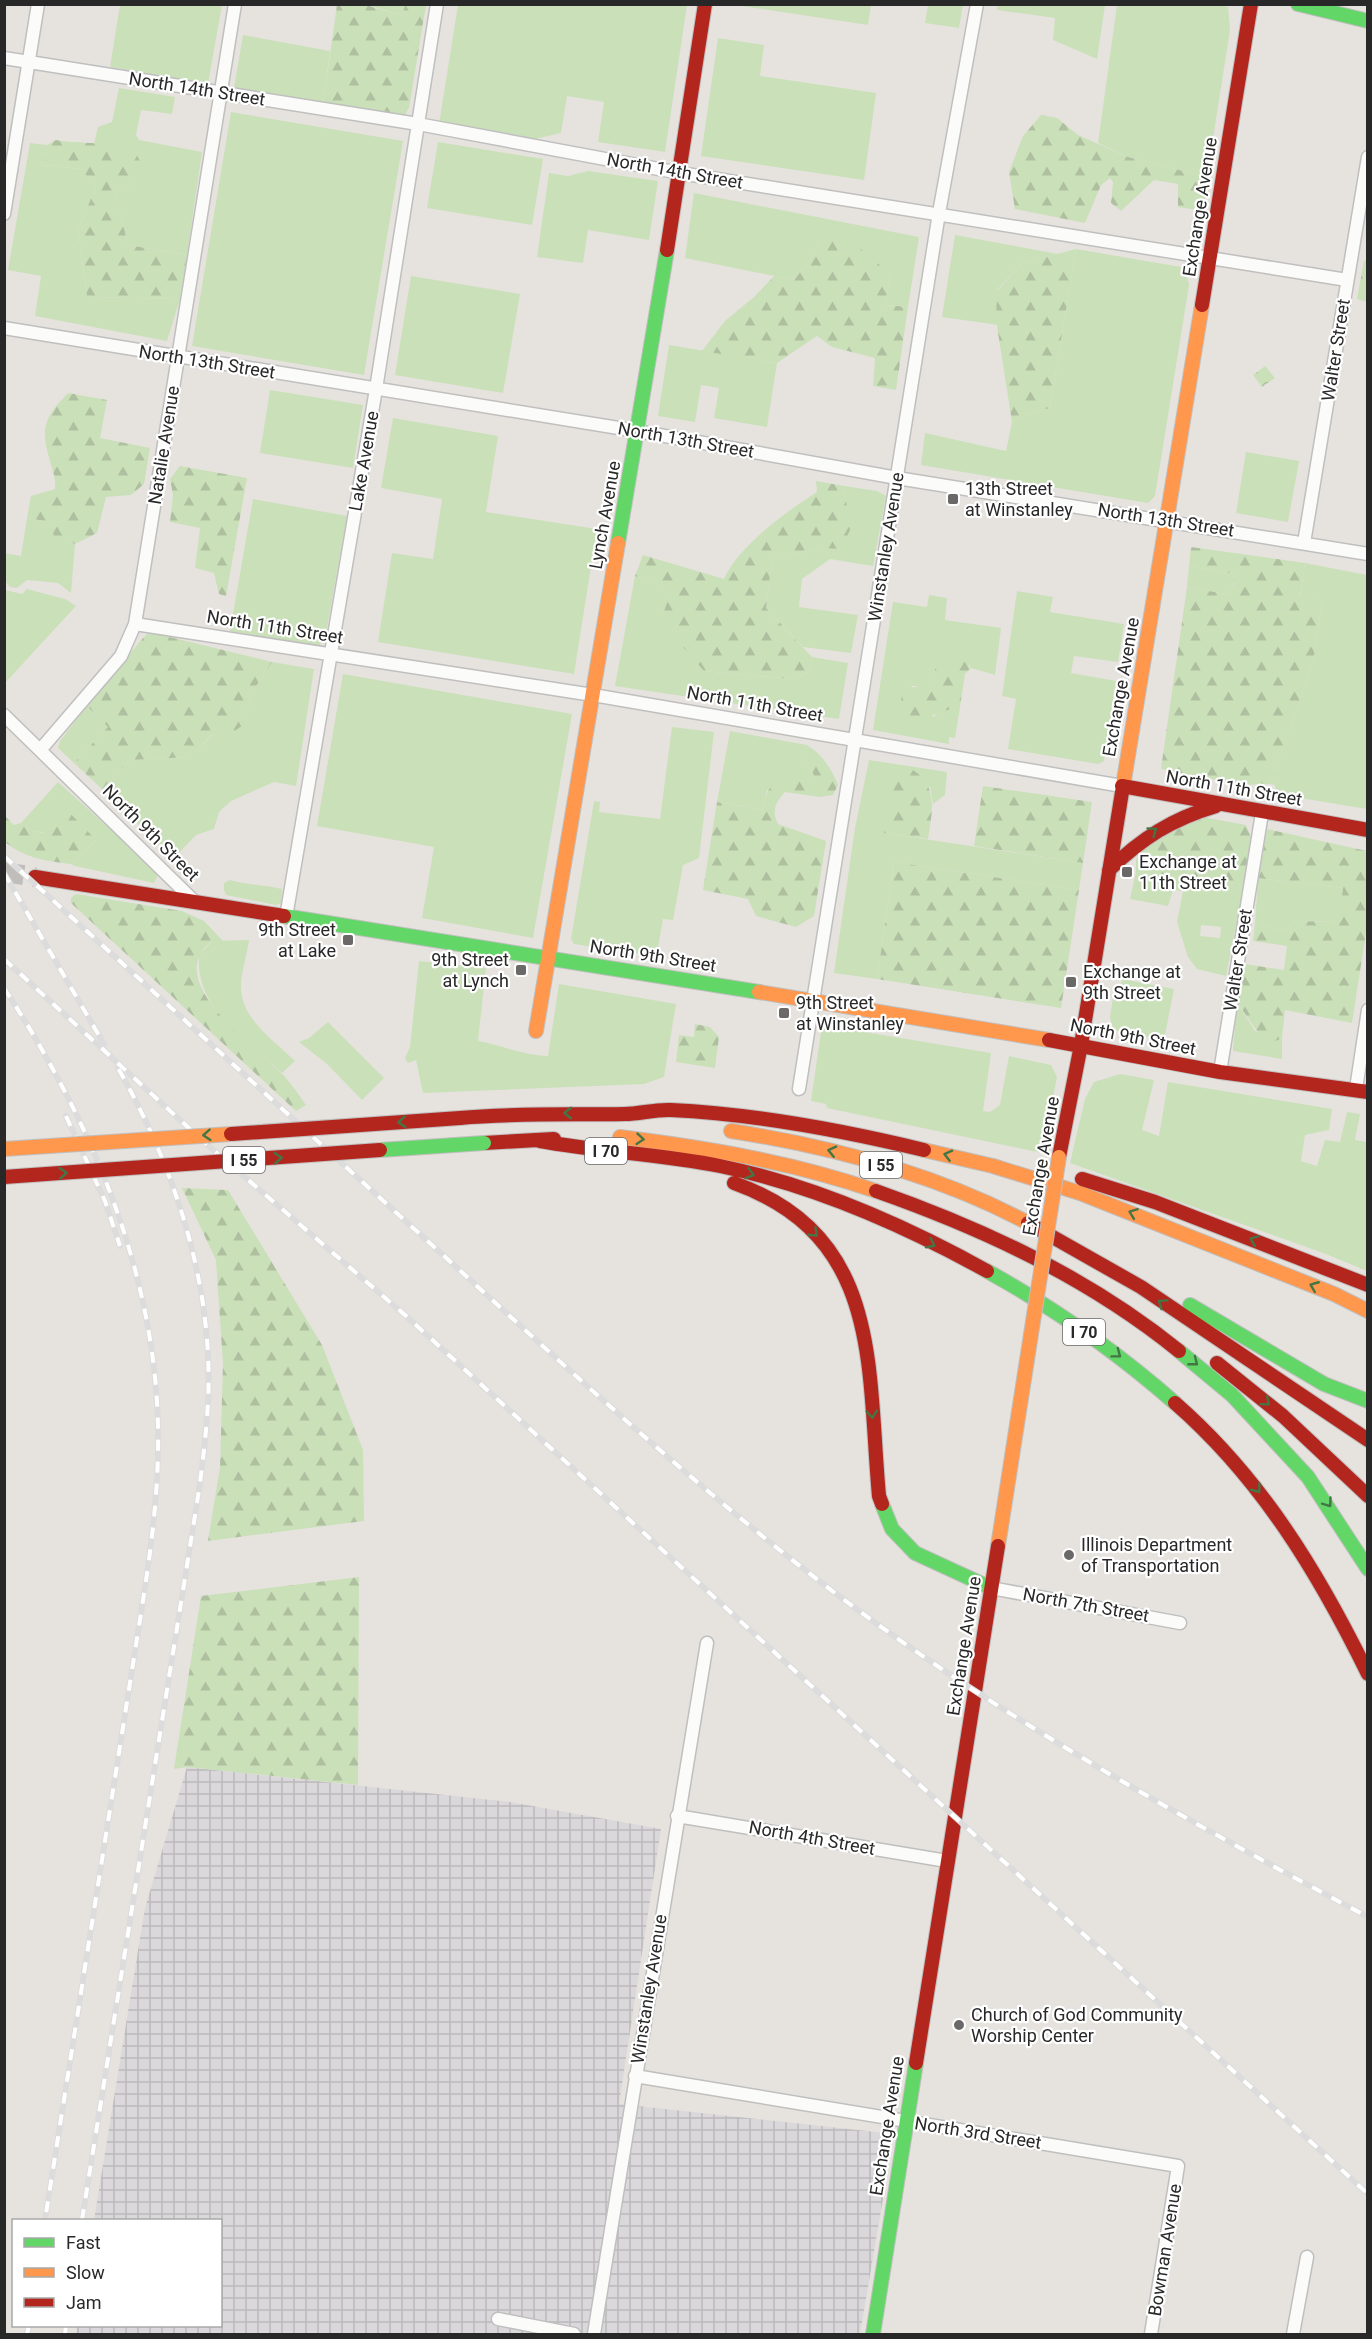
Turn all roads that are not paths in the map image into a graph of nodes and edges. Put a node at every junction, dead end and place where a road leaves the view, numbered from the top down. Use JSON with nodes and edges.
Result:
{"nodes":[{"id":1,"x":38,"y":4,"type":"edge"},
{"id":2,"x":235,"y":4,"type":"edge"},
{"id":3,"x":437,"y":4,"type":"edge"},
{"id":4,"x":705,"y":4,"type":"edge"},
{"id":5,"x":977,"y":4,"type":"edge"},
{"id":6,"x":1251,"y":4,"type":"edge"},
{"id":7,"x":1298,"y":4,"type":"edge"},
{"id":8,"x":1323,"y":9,"type":"junction"},
{"id":9,"x":1368,"y":9,"type":"edge"},
{"id":10,"x":1368,"y":21,"type":"edge"},
{"id":11,"x":4,"y":58,"type":"edge"},
{"id":12,"x":29,"y":61,"type":"junction"},
{"id":13,"x":220,"y":93,"type":"junction"},
{"id":14,"x":418,"y":124,"type":"junction"},
{"id":15,"x":1368,"y":157,"type":"edge"},
{"id":16,"x":680,"y":173,"type":"junction"},
{"id":17,"x":939,"y":213,"type":"junction"},
{"id":18,"x":4,"y":214,"type":"edge"},
{"id":19,"x":1210,"y":259,"type":"junction"},
{"id":20,"x":1347,"y":280,"type":"junction"},
{"id":21,"x":4,"y":328,"type":"edge"},
{"id":22,"x":178,"y":357,"type":"junction"},
{"id":23,"x":376,"y":389,"type":"junction"},
{"id":24,"x":637,"y":431,"type":"junction"},
{"id":25,"x":897,"y":478,"type":"junction"},
{"id":26,"x":1168,"y":520,"type":"junction"},
{"id":27,"x":1304,"y":543,"type":"junction"},
{"id":28,"x":1368,"y":554,"type":"edge"},
{"id":29,"x":135,"y":624,"type":"junction"},
{"id":30,"x":331,"y":654,"type":"junction"},
{"id":31,"x":593,"y":695,"type":"junction"},
{"id":32,"x":4,"y":715,"type":"edge"},
{"id":33,"x":855,"y":739,"type":"junction"},
{"id":34,"x":41,"y":748,"type":"junction"},
{"id":35,"x":1122,"y":786,"type":"junction"},
{"id":36,"x":1220,"y":805,"type":"junction"},
{"id":37,"x":1262,"y":813,"type":"junction"},
{"id":38,"x":1368,"y":830,"type":"edge"},
{"id":39,"x":1109,"y":870,"type":"junction"},
{"id":40,"x":35,"y":877,"type":"tunnel mouth"},
{"id":41,"x":195,"y":901,"type":"junction"},
{"id":42,"x":286,"y":917,"type":"junction"},
{"id":43,"x":549,"y":957,"type":"junction"},
{"id":44,"x":812,"y":1000,"type":"junction"},
{"id":45,"x":1368,"y":1010,"type":"edge"},
{"id":46,"x":536,"y":1031,"type":"dead end"},
{"id":47,"x":1081,"y":1045,"type":"junction"},
{"id":48,"x":1220,"y":1072,"type":"junction"},
{"id":49,"x":799,"y":1089,"type":"dead end"},
{"id":50,"x":1362,"y":1090,"type":"edge"},
{"id":51,"x":627,"y":1114,"type":"junction"},
{"id":52,"x":694,"y":1126,"type":"dead end"},
{"id":53,"x":715,"y":1128,"type":"dead end"},
{"id":54,"x":862,"y":1135,"type":"junction"},
{"id":55,"x":540,"y":1141,"type":"junction"},
{"id":56,"x":4,"y":1149,"type":"edge"},
{"id":57,"x":672,"y":1158,"type":"junction"},
{"id":58,"x":1020,"y":1159,"type":"dead end"},
{"id":59,"x":1043,"y":1166,"type":"dead end"},
{"id":60,"x":4,"y":1177,"type":"edge"},
{"id":61,"x":1022,"y":1250,"type":"junction"},
{"id":62,"x":1117,"y":1272,"type":"junction"},
{"id":63,"x":1368,"y":1285,"type":"edge"},
{"id":64,"x":1368,"y":1311,"type":"edge"},
{"id":65,"x":1368,"y":1401,"type":"edge"},
{"id":66,"x":1368,"y":1440,"type":"edge"},
{"id":67,"x":1368,"y":1496,"type":"edge"},
{"id":68,"x":1368,"y":1569,"type":"edge"},
{"id":69,"x":991,"y":1588,"type":"junction"},
{"id":70,"x":1180,"y":1623,"type":"dead end"},
{"id":71,"x":707,"y":1643,"type":"dead end"},
{"id":72,"x":1368,"y":1674,"type":"edge"},
{"id":73,"x":677,"y":1816,"type":"junction"},
{"id":74,"x":947,"y":1861,"type":"junction"},
{"id":75,"x":635,"y":2076,"type":"junction"},
{"id":76,"x":906,"y":2122,"type":"junction"},
{"id":77,"x":1178,"y":2166,"type":"joint"},
{"id":78,"x":1307,"y":2257,"type":"dead end"},
{"id":79,"x":498,"y":2319,"type":"dead end"},
{"id":80,"x":574,"y":2334,"type":"edge"},
{"id":81,"x":594,"y":2334,"type":"edge"},
{"id":82,"x":873,"y":2334,"type":"edge"},
{"id":83,"x":1151,"y":2334,"type":"edge"},
{"id":84,"x":1293,"y":2334,"type":"edge"}],
"edges":[{"from":1,"to":12,"type":"street"},
{"from":2,"to":13,"type":"street","name":"Natalie Avenue"},
{"from":3,"to":14,"type":"street","name":"Lake Avenue"},
{"from":4,"to":16,"type":"main road","name":"Lynch Avenue"},
{"from":5,"to":17,"type":"street","name":"Winstanley Avenue"},
{"from":6,"to":19,"type":"main road","name":"Exchange Avenue"},
{"from":7,"to":8,"type":"main road"},
{"from":8,"to":9,"type":"main road"},
{"from":8,"to":10,"type":"main road"},
{"from":11,"to":12,"type":"street","name":"North 14th Street"},
{"from":12,"to":13,"type":"street","name":"North 14th Street"},
{"from":12,"to":18,"type":"street"},
{"from":13,"to":14,"type":"street","name":"North 14th Street"},
{"from":13,"to":22,"type":"street","name":"Natalie Avenue"},
{"from":14,"to":16,"type":"street","name":"North 14th Street"},
{"from":14,"to":23,"type":"street","name":"Lake Avenue"},
{"from":15,"to":20,"type":"street","name":"Walter Street"},
{"from":16,"to":17,"type":"street","name":"North 14th Street"},
{"from":16,"to":24,"type":"main road","name":"Lynch Avenue"},
{"from":17,"to":19,"type":"street","name":"North 14th Street"},
{"from":17,"to":25,"type":"street","name":"Winstanley Avenue"},
{"from":19,"to":20,"type":"street","name":"North 14th Street"},
{"from":19,"to":26,"type":"main road","name":"Exchange Avenue"},
{"from":20,"to":27,"type":"street","name":"Walter Street"},
{"from":21,"to":22,"type":"street","name":"North 13th Street"},
{"from":22,"to":23,"type":"street","name":"North 13th Street"},
{"from":22,"to":29,"type":"street","name":"Natalie Avenue"},
{"from":23,"to":24,"type":"street","name":"North 13th Street"},
{"from":23,"to":30,"type":"street","name":"Lake Avenue"},
{"from":24,"to":25,"type":"street","name":"North 13th Street"},
{"from":24,"to":31,"type":"main road","name":"Lynch Avenue"},
{"from":25,"to":26,"type":"street","name":"North 13th Street"},
{"from":25,"to":33,"type":"street","name":"Winstanley Avenue"},
{"from":26,"to":27,"type":"street","name":"North 13th Street"},
{"from":26,"to":35,"type":"main road","name":"Exchange Avenue"},
{"from":27,"to":28,"type":"street","name":"North 13th Street"},
{"from":29,"to":30,"type":"street","name":"North 11th Street"},
{"from":29,"to":34,"type":"street","name":"Natalie Avenue"},
{"from":30,"to":31,"type":"street","name":"North 11th Street"},
{"from":30,"to":42,"type":"street","name":"Lake Avenue"},
{"from":31,"to":33,"type":"street","name":"North 11th Street"},
{"from":31,"to":43,"type":"main road","name":"Lynch Avenue"},
{"from":32,"to":34,"type":"street","name":"North 9th Street"},
{"from":33,"to":35,"type":"street","name":"North 11th Street"},
{"from":33,"to":44,"type":"street","name":"Winstanley Avenue"},
{"from":34,"to":41,"type":"street","name":"North 9th Street"},
{"from":35,"to":36,"type":"main road","name":"North 11th Street"},
{"from":35,"to":39,"type":"main road","name":"Exchange Avenue"},
{"from":36,"to":37,"type":"main road","name":"North 11th Street"},
{"from":39,"to":36,"type":"main road","one_way":true},
{"from":37,"to":38,"type":"main road","name":"North 11th Street"},
{"from":37,"to":48,"type":"street","name":"Walter Street"},
{"from":39,"to":47,"type":"main road","name":"Exchange Avenue"},
{"from":40,"to":41,"type":"main road"},
{"from":41,"to":42,"type":"main road","name":"North 9th Street"},
{"from":42,"to":43,"type":"main road","name":"North 9th Street"},
{"from":43,"to":44,"type":"main road","name":"North 9th Street"},
{"from":43,"to":46,"type":"main road","name":"Lynch Avenue"},
{"from":44,"to":47,"type":"main road","name":"North 9th Street"},
{"from":44,"to":49,"type":"street","name":"Winstanley Avenue"},
{"from":45,"to":50,"type":"street"},
{"from":47,"to":48,"type":"main road","name":"North 9th Street"},
{"from":47,"to":69,"type":"main road","name":"Exchange Avenue","bridge":true},
{"from":48,"to":50,"type":"main road","name":"North 9th Street"},
{"from":51,"to":52,"type":"main road","number":"I 55"},
{"from":51,"to":54,"type":"main road","number":"I 70"},
{"from":51,"to":56,"type":"main road","number":"I 55","one_way":true,"bridge":true},
{"from":62,"to":53,"type":"main road","number":"I 55","one_way":true},
{"from":54,"to":58,"type":"main road"},
{"from":64,"to":54,"type":"main road","number":"I 70","one_way":true},
{"from":55,"to":57,"type":"main road","number":"I 70"},
{"from":60,"to":55,"type":"main road","number":"I 55","one_way":true,"bridge":true},
{"from":55,"to":61,"type":"main road","number":"I 55","one_way":true},
{"from":57,"to":69,"type":"main road","one_way":true},
{"from":57,"to":72,"type":"main road","number":"I 70","one_way":true},
{"from":63,"to":59,"type":"main road","one_way":true},
{"from":61,"to":67,"type":"main road","one_way":true},
{"from":61,"to":68,"type":"main road","number":"I 55","one_way":true},
{"from":62,"to":65,"type":"main road"},
{"from":66,"to":62,"type":"main road","number":"I 55","one_way":true},
{"from":69,"to":70,"type":"street","name":"North 7th Street"},
{"from":69,"to":74,"type":"main road","name":"Exchange Avenue"},
{"from":71,"to":73,"type":"street","name":"Winstanley Avenue"},
{"from":73,"to":74,"type":"street","name":"North 4th Street"},
{"from":73,"to":75,"type":"street","name":"Winstanley Avenue"},
{"from":74,"to":76,"type":"main road","name":"Exchange Avenue"},
{"from":75,"to":76,"type":"street","name":"North 3rd Street"},
{"from":75,"to":81,"type":"street","name":"Winstanley Avenue"},
{"from":76,"to":77,"type":"street","name":"North 3rd Street"},
{"from":76,"to":82,"type":"main road","name":"Exchange Avenue"},
{"from":77,"to":83,"type":"street","name":"Bowman Avenue"},
{"from":78,"to":84,"type":"street"},
{"from":79,"to":80,"type":"street"}]}
